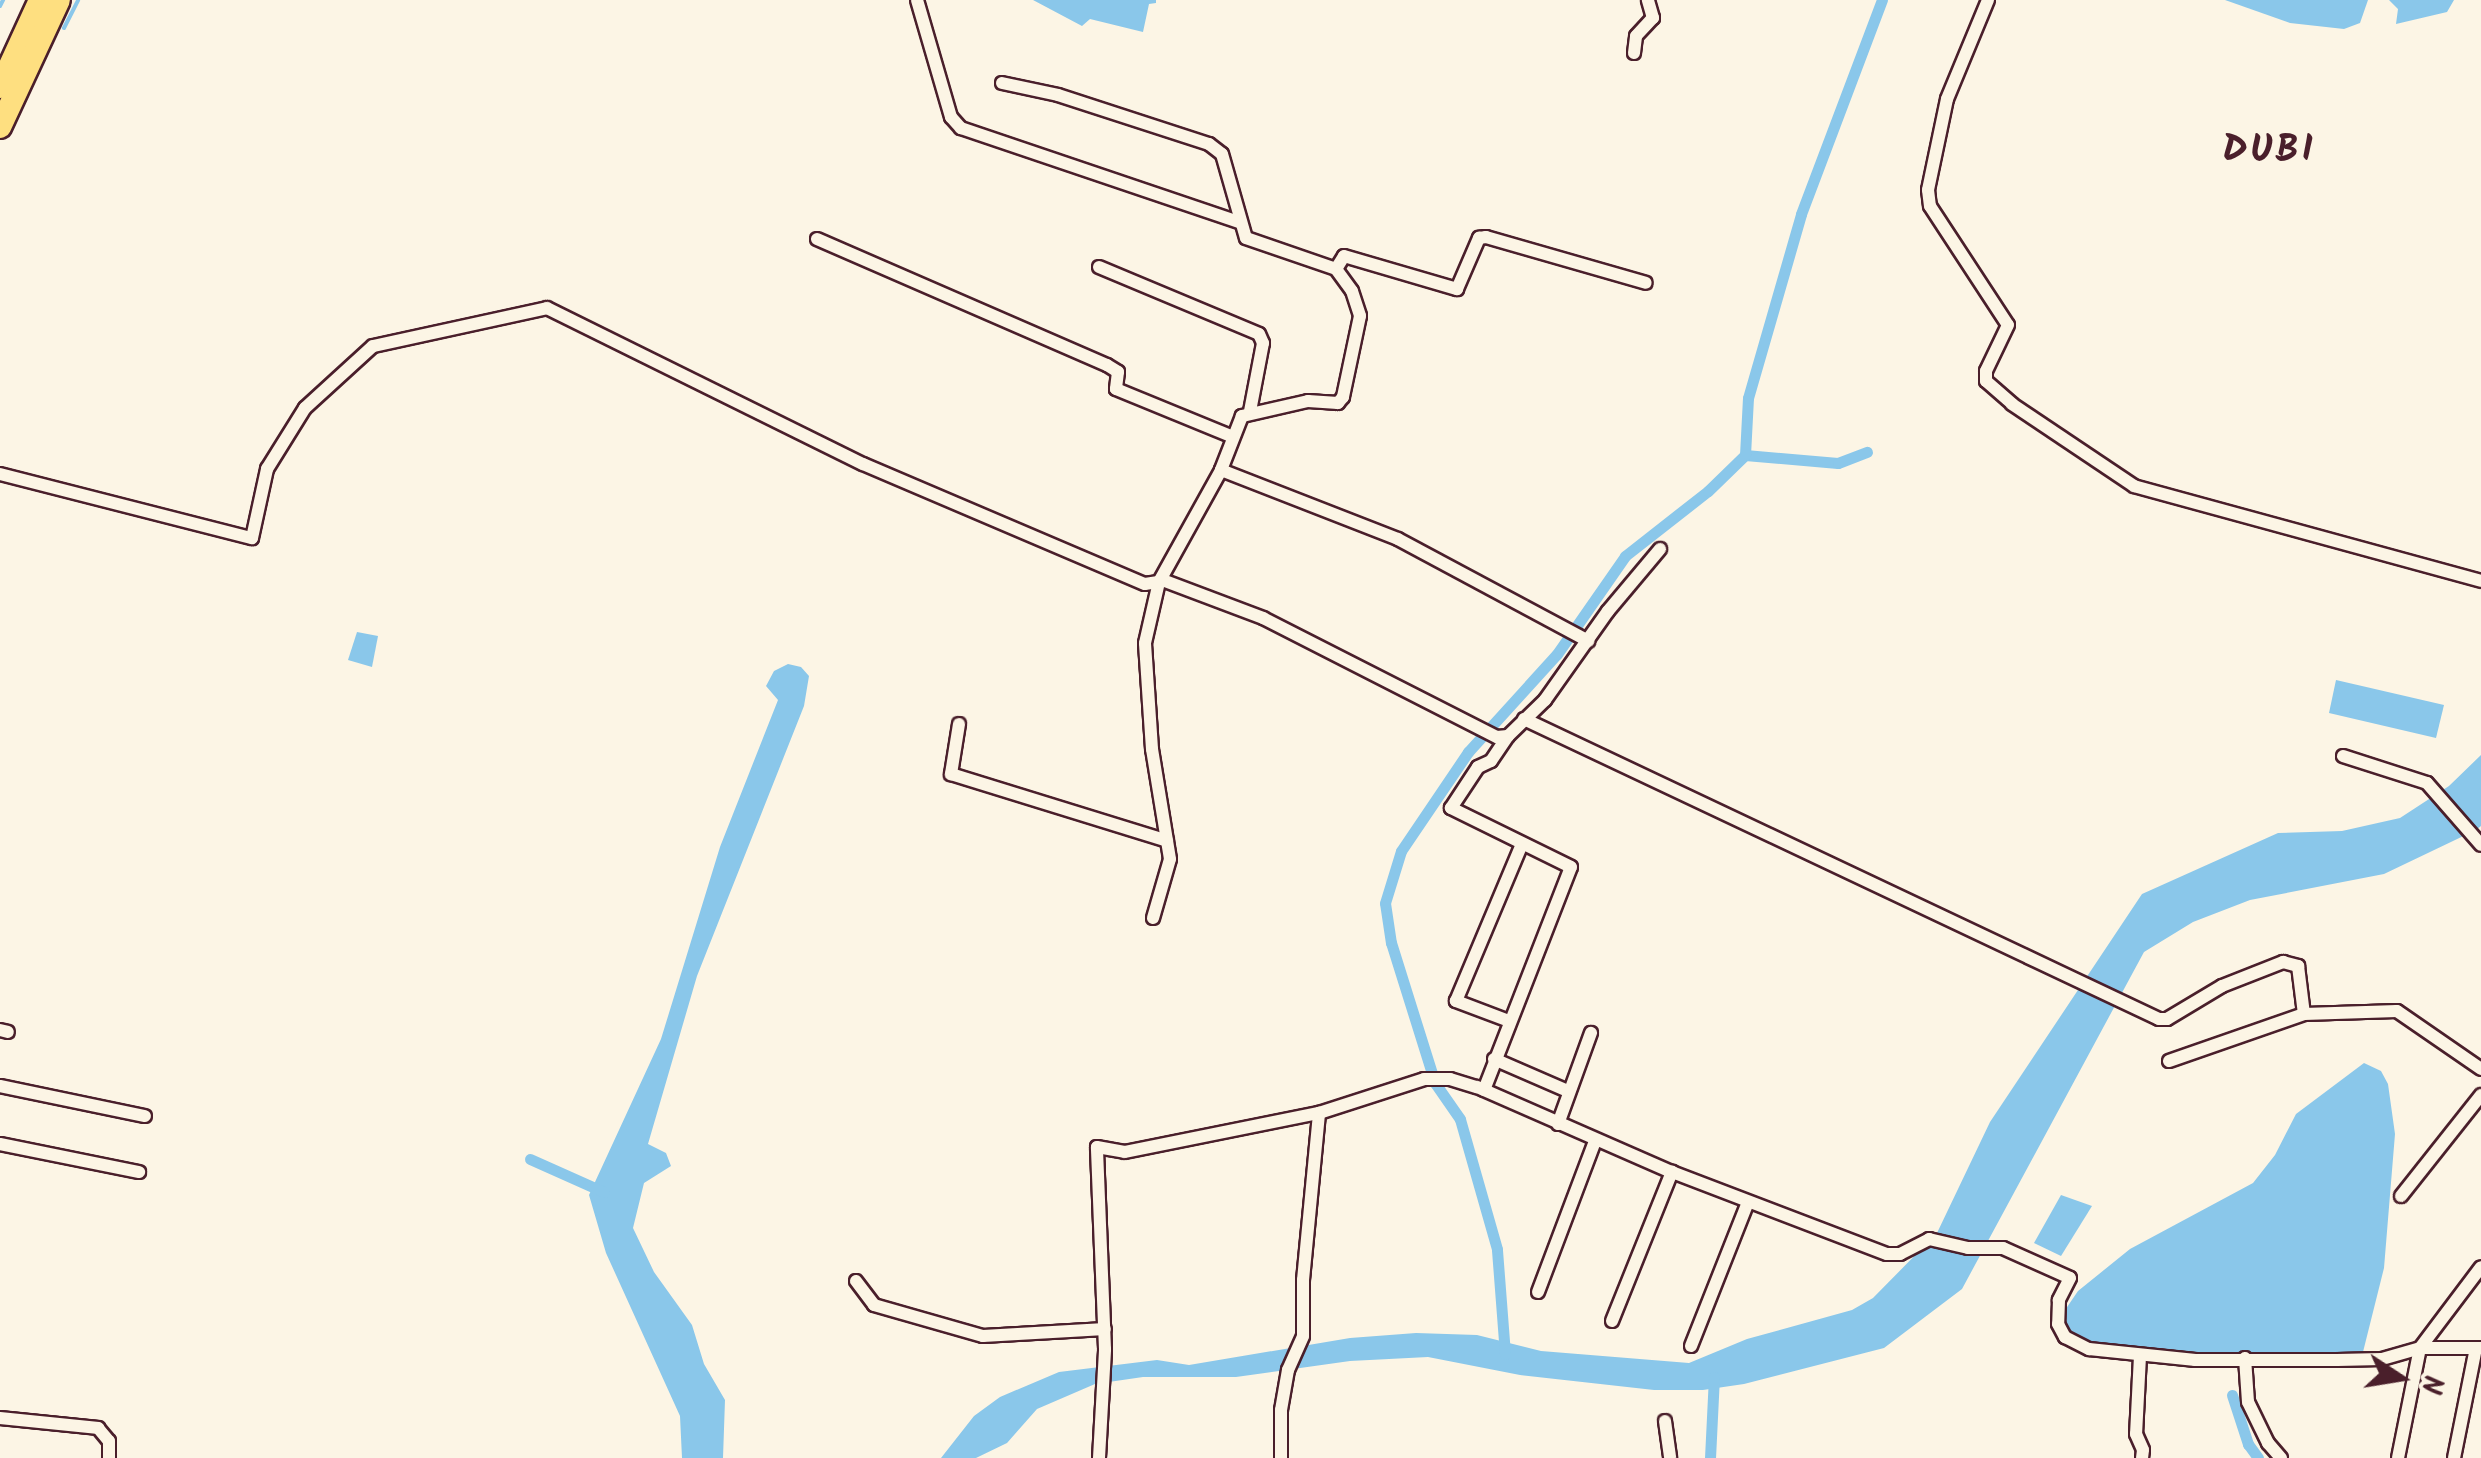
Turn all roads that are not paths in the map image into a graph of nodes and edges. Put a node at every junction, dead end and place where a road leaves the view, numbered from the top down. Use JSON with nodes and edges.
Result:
{"nodes":[{"id":1,"x":40,"y":0,"type":"edge"},
{"id":2,"x":60,"y":0,"type":"edge"},
{"id":3,"x":917,"y":0,"type":"edge"},
{"id":4,"x":1648,"y":0,"type":"edge"},
{"id":5,"x":1988,"y":0,"type":"edge"},
{"id":6,"x":1634,"y":53,"type":"dead end"},
{"id":7,"x":1002,"y":83,"type":"dead end"},
{"id":8,"x":0,"y":86,"type":"edge"},
{"id":9,"x":0,"y":127,"type":"edge"},
{"id":10,"x":1239,"y":222,"type":"junction"},
{"id":11,"x":817,"y":239,"type":"dead end"},
{"id":12,"x":1099,"y":267,"type":"dead end"},
{"id":13,"x":1336,"y":269,"type":"junction"},
{"id":14,"x":1646,"y":283,"type":"dead end"},
{"id":15,"x":1250,"y":410,"type":"junction"},
{"id":16,"x":1233,"y":437,"type":"junction"},
{"id":17,"x":1222,"y":470,"type":"junction"},
{"id":18,"x":0,"y":474,"type":"edge"},
{"id":19,"x":1660,"y":549,"type":"dead end"},
{"id":20,"x":2481,"y":581,"type":"edge"},
{"id":21,"x":1159,"y":582,"type":"junction"},
{"id":22,"x":1588,"y":641,"type":"junction"},
{"id":23,"x":1524,"y":719,"type":"junction"},
{"id":24,"x":960,"y":724,"type":"dead end"},
{"id":25,"x":1503,"y":736,"type":"junction"},
{"id":26,"x":2343,"y":756,"type":"dead end"},
{"id":27,"x":2476,"y":840,"type":"edge"},
{"id":28,"x":1167,"y":841,"type":"junction"},
{"id":29,"x":1522,"y":844,"type":"junction"},
{"id":30,"x":1154,"y":918,"type":"dead end"},
{"id":31,"x":2304,"y":1014,"type":"junction"},
{"id":32,"x":1509,"y":1022,"type":"junction"},
{"id":33,"x":1591,"y":1032,"type":"dead end"},
{"id":34,"x":1494,"y":1059,"type":"junction"},
{"id":35,"x":2168,"y":1061,"type":"dead end"},
{"id":36,"x":2481,"y":1070,"type":"edge"},
{"id":37,"x":0,"y":1086,"type":"edge"},
{"id":38,"x":1484,"y":1090,"type":"junction"},
{"id":39,"x":1568,"y":1091,"type":"junction"},
{"id":40,"x":2481,"y":1094,"type":"edge"},
{"id":41,"x":1318,"y":1113,"type":"junction"},
{"id":42,"x":145,"y":1116,"type":"dead end"},
{"id":43,"x":1558,"y":1124,"type":"junction"},
{"id":44,"x":1595,"y":1141,"type":"junction"},
{"id":45,"x":0,"y":1144,"type":"edge"},
{"id":46,"x":139,"y":1172,"type":"dead end"},
{"id":47,"x":1672,"y":1172,"type":"junction"},
{"id":48,"x":2401,"y":1196,"type":"dead end"},
{"id":49,"x":1748,"y":1202,"type":"junction"},
{"id":50,"x":2481,"y":1266,"type":"edge"},
{"id":51,"x":856,"y":1281,"type":"dead end"},
{"id":52,"x":1538,"y":1292,"type":"dead end"},
{"id":53,"x":1612,"y":1320,"type":"dead end"},
{"id":54,"x":1105,"y":1329,"type":"junction"},
{"id":55,"x":1690,"y":1346,"type":"dead end"},
{"id":56,"x":2420,"y":1348,"type":"junction"},
{"id":57,"x":2478,"y":1348,"type":"edge"},
{"id":58,"x":2140,"y":1356,"type":"junction"},
{"id":59,"x":2245,"y":1358,"type":"junction"},
{"id":60,"x":0,"y":1418,"type":"edge"},
{"id":61,"x":1665,"y":1421,"type":"dead end"},
{"id":62,"x":110,"y":1458,"type":"edge"},
{"id":63,"x":1099,"y":1458,"type":"edge"},
{"id":64,"x":1282,"y":1458,"type":"edge"},
{"id":65,"x":1670,"y":1458,"type":"edge"},
{"id":66,"x":2142,"y":1458,"type":"edge"},
{"id":67,"x":2282,"y":1458,"type":"edge"},
{"id":68,"x":2398,"y":1458,"type":"edge"},
{"id":69,"x":2454,"y":1458,"type":"edge"}],
"edges":[{"from":1,"to":8,"type":"highway"},
{"from":2,"to":9,"type":"highway"},
{"from":3,"to":10,"type":"street"},
{"from":4,"to":6,"type":"street"},
{"from":5,"to":20,"type":"street"},
{"from":7,"to":10,"type":"street"},
{"from":10,"to":13,"type":"street"},
{"from":11,"to":16,"type":"street"},
{"from":12,"to":15,"type":"street"},
{"from":13,"to":14,"type":"street"},
{"from":13,"to":15,"type":"street"},
{"from":15,"to":16,"type":"street"},
{"from":16,"to":17,"type":"street"},
{"from":17,"to":21,"type":"street"},
{"from":17,"to":22,"type":"street"},
{"from":18,"to":21,"type":"street"},
{"from":19,"to":22,"type":"street"},
{"from":21,"to":25,"type":"street"},
{"from":21,"to":28,"type":"street"},
{"from":22,"to":23,"type":"street"},
{"from":23,"to":25,"type":"street"},
{"from":23,"to":31,"type":"street"},
{"from":24,"to":28,"type":"street"},
{"from":25,"to":29,"type":"street"},
{"from":26,"to":27,"type":"street"},
{"from":28,"to":30,"type":"street"},
{"from":29,"to":32,"type":"street"},
{"from":29,"to":32,"type":"street"},
{"from":31,"to":35,"type":"street"},
{"from":31,"to":36,"type":"street"},
{"from":32,"to":34,"type":"street"},
{"from":33,"to":39,"type":"street"},
{"from":34,"to":38,"type":"street"},
{"from":34,"to":39,"type":"street"},
{"from":37,"to":42,"type":"street"},
{"from":38,"to":41,"type":"street"},
{"from":38,"to":43,"type":"street"},
{"from":39,"to":43,"type":"street"},
{"from":40,"to":48,"type":"street"},
{"from":41,"to":54,"type":"street"},
{"from":41,"to":64,"type":"street"},
{"from":43,"to":44,"type":"street"},
{"from":44,"to":47,"type":"street"},
{"from":44,"to":52,"type":"street"},
{"from":45,"to":46,"type":"street"},
{"from":47,"to":49,"type":"street"},
{"from":47,"to":53,"type":"street"},
{"from":49,"to":55,"type":"street"},
{"from":49,"to":58,"type":"street"},
{"from":50,"to":56,"type":"street"},
{"from":51,"to":54,"type":"street"},
{"from":54,"to":63,"type":"street"},
{"from":56,"to":57,"type":"street"},
{"from":56,"to":59,"type":"street"},
{"from":56,"to":68,"type":"street"},
{"from":57,"to":69,"type":"street"},
{"from":58,"to":59,"type":"street"},
{"from":58,"to":66,"type":"street"},
{"from":59,"to":67,"type":"street"},
{"from":60,"to":62,"type":"street"},
{"from":61,"to":65,"type":"street"}]}
